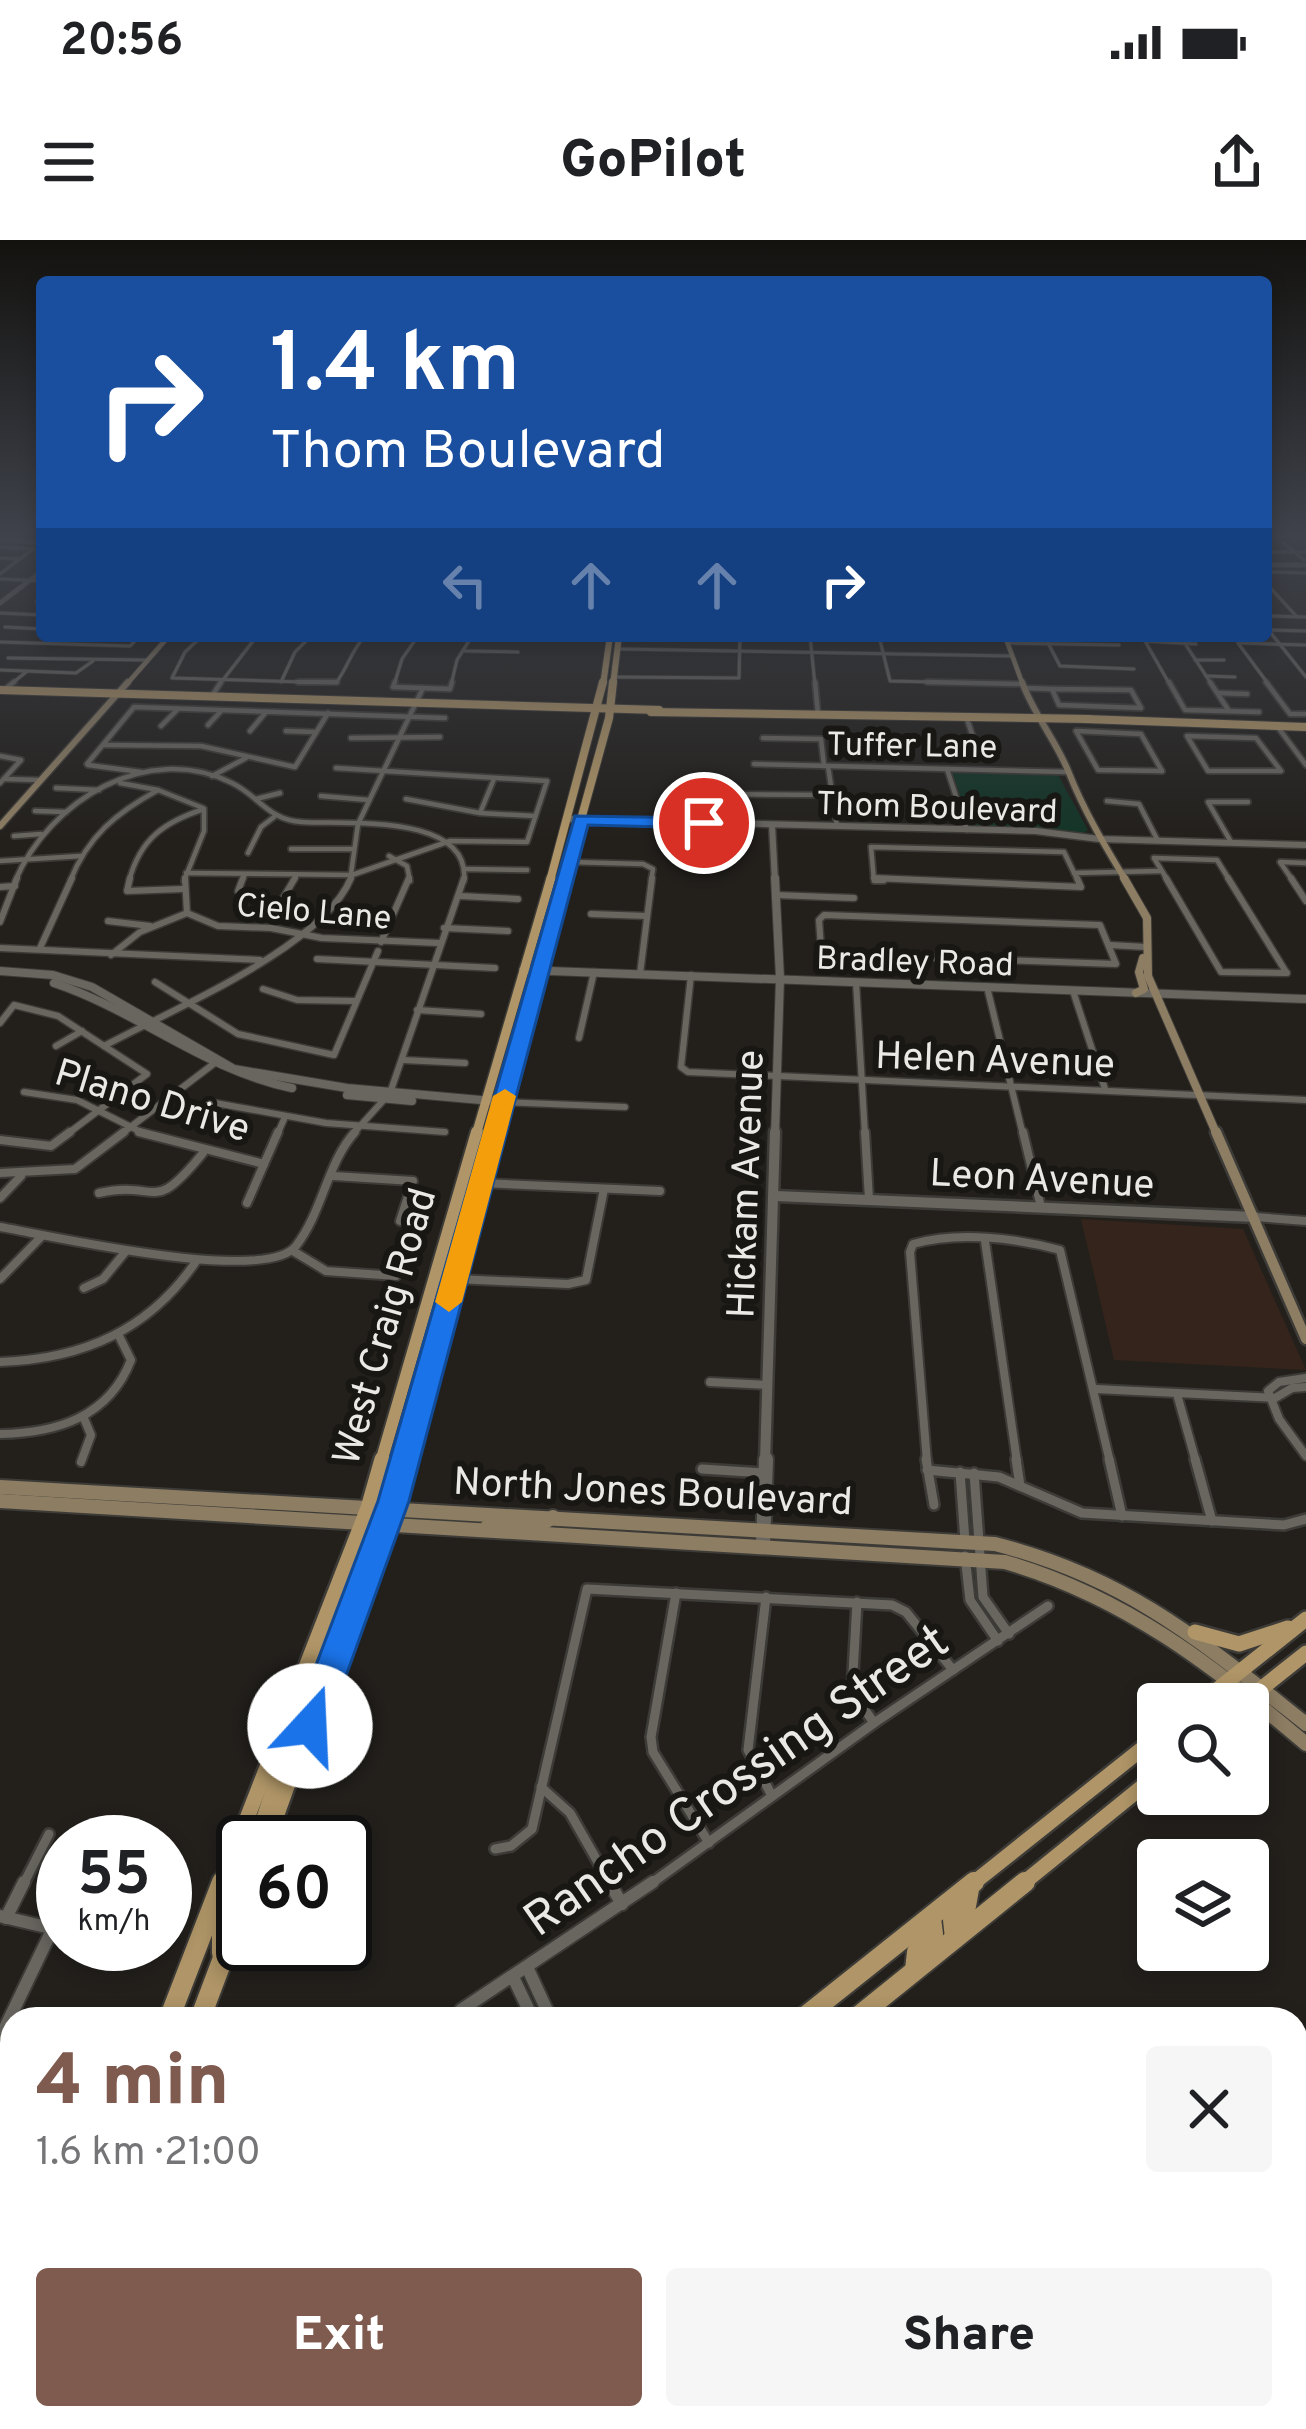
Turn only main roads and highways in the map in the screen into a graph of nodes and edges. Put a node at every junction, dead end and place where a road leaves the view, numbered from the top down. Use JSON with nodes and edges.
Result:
{"nodes":[{"id":1,"x":163,"y":642,"type":"edge"},
{"id":2,"x":612,"y":642,"type":"edge"},
{"id":3,"x":616,"y":642,"type":"edge"},
{"id":4,"x":1007,"y":642,"type":"edge"},
{"id":5,"x":606,"y":665,"type":"junction"},
{"id":6,"x":616,"y":665,"type":"junction"},
{"id":7,"x":9,"y":686,"type":"edge"},
{"id":8,"x":114,"y":694,"type":"junction"},
{"id":9,"x":447,"y":704,"type":"junction"},
{"id":10,"x":482,"y":704,"type":"junction"},
{"id":11,"x":494,"y":704,"type":"junction"},
{"id":12,"x":460,"y":707,"type":"junction"},
{"id":13,"x":471,"y":707,"type":"junction"},
{"id":14,"x":599,"y":709,"type":"junction"},
{"id":15,"x":611,"y":710,"type":"junction"},
{"id":16,"x":1037,"y":718,"type":"junction"},
{"id":17,"x":1306,"y":727,"type":"edge"},
{"id":18,"x":585,"y":756,"type":"junction"},
{"id":19,"x":596,"y":764,"type":"junction"},
{"id":20,"x":0,"y":826,"type":"edge"},
{"id":21,"x":1146,"y":951,"type":"junction"},
{"id":22,"x":1136,"y":993,"type":"road end"},
{"id":23,"x":423,"y":1322,"type":"junction"},
{"id":24,"x":443,"y":1324,"type":"junction"},
{"id":25,"x":1306,"y":1339,"type":"edge"},
{"id":26,"x":0,"y":1487,"type":"edge"},
{"id":27,"x":0,"y":1501,"type":"edge"},
{"id":28,"x":138,"y":1501,"type":"junction"},
{"id":29,"x":391,"y":1509,"type":"junction"},
{"id":30,"x":365,"y":1516,"type":"junction"},
{"id":31,"x":553,"y":1517,"type":"junction"},
{"id":32,"x":386,"y":1526,"type":"junction"},
{"id":33,"x":472,"y":1530,"type":"junction"},
{"id":34,"x":585,"y":1535,"type":"junction"},
{"id":35,"x":763,"y":1537,"type":"junction"},
{"id":36,"x":1303,"y":1621,"type":"edge"},
{"id":37,"x":1196,"y":1632,"type":"junction"},
{"id":38,"x":1306,"y":1653,"type":"edge"},
{"id":39,"x":1235,"y":1676,"type":"junction"},
{"id":40,"x":1226,"y":1683,"type":"edge"},
{"id":41,"x":1240,"y":1683,"type":"edge"},
{"id":42,"x":1268,"y":1683,"type":"edge"},
{"id":43,"x":1269,"y":1706,"type":"edge"},
{"id":44,"x":1269,"y":1712,"type":"edge"},
{"id":45,"x":1306,"y":1724,"type":"edge"},
{"id":46,"x":284,"y":1726,"type":"junction"},
{"id":47,"x":1306,"y":1744,"type":"edge"},
{"id":48,"x":1137,"y":1753,"type":"edge"},
{"id":49,"x":1137,"y":1791,"type":"edge"},
{"id":50,"x":252,"y":1815,"type":"edge"},
{"id":51,"x":265,"y":1815,"type":"edge"},
{"id":52,"x":277,"y":1815,"type":"edge"},
{"id":53,"x":969,"y":1888,"type":"junction"},
{"id":54,"x":216,"y":1907,"type":"edge"},
{"id":55,"x":931,"y":1918,"type":"junction"},
{"id":56,"x":956,"y":1938,"type":"junction"},
{"id":57,"x":915,"y":1970,"type":"junction"},
{"id":58,"x":218,"y":1971,"type":"edge"},
{"id":59,"x":175,"y":2007,"type":"edge"},
{"id":60,"x":204,"y":2007,"type":"edge"},
{"id":61,"x":817,"y":2007,"type":"edge"},
{"id":62,"x":870,"y":2007,"type":"edge"}],
"edges":[{"from":1,"to":8,"type":"main road"},
{"from":2,"to":5,"type":"main road","name":"West Craig Road"},
{"from":3,"to":6,"type":"main road","name":"West Craig Road"},
{"from":4,"to":16,"type":"main road"},
{"from":5,"to":6,"type":"main road"},
{"from":5,"to":14,"type":"main road","name":"West Craig Road"},
{"from":6,"to":15,"type":"main road","name":"West Craig Road"},
{"from":7,"to":8,"type":"main road"},
{"from":8,"to":9,"type":"main road"},
{"from":8,"to":20,"type":"main road"},
{"from":9,"to":10,"type":"main road"},
{"from":9,"to":12,"type":"main road"},
{"from":10,"to":11,"type":"main road"},
{"from":10,"to":12,"type":"main road"},
{"from":11,"to":13,"type":"main road"},
{"from":11,"to":14,"type":"main road"},
{"from":12,"to":13,"type":"main road"},
{"from":13,"to":14,"type":"main road"},
{"from":14,"to":15,"type":"main road"},
{"from":14,"to":18,"type":"main road","name":"West Craig Road"},
{"from":15,"to":16,"type":"main road"},
{"from":15,"to":19,"type":"main road","name":"West Craig Road"},
{"from":16,"to":17,"type":"main road"},
{"from":16,"to":21,"type":"main road"},
{"from":18,"to":19,"type":"main road"},
{"from":18,"to":23,"type":"main road","name":"West Craig Road"},
{"from":19,"to":24,"type":"main road","name":"West Craig Road"},
{"from":21,"to":22,"type":"main road"},
{"from":21,"to":25,"type":"main road"},
{"from":23,"to":24,"type":"main road"},
{"from":23,"to":30,"type":"main road","name":"West Craig Road"},
{"from":24,"to":29,"type":"main road","name":"West Craig Road"},
{"from":26,"to":28,"type":"main road","name":"North Jones Boulevard"},
{"from":27,"to":28,"type":"main road","name":"North Jones Boulevard"},
{"from":28,"to":30,"type":"main road","name":"North Jones Boulevard"},
{"from":29,"to":30,"type":"main road","name":"North Jones Boulevard"},
{"from":29,"to":31,"type":"main road","name":"North Jones Boulevard"},
{"from":29,"to":32,"type":"main road","name":"West Craig Road"},
{"from":30,"to":32,"type":"main road","name":"North Jones Boulevard"},
{"from":30,"to":46,"type":"main road","name":"West Craig Road"},
{"from":31,"to":33,"type":"main road"},
{"from":31,"to":34,"type":"main road"},
{"from":31,"to":35,"type":"main road","name":"North Jones Boulevard"},
{"from":32,"to":33,"type":"main road","name":"North Jones Boulevard"},
{"from":32,"to":52,"type":"main road","name":"West Craig Road"},
{"from":33,"to":34,"type":"main road","name":"North Jones Boulevard"},
{"from":34,"to":35,"type":"main road","name":"North Jones Boulevard"},
{"from":35,"to":37,"type":"main road","name":"North Jones Boulevard"},
{"from":35,"to":39,"type":"main road","name":"North Jones Boulevard"},
{"from":36,"to":37,"type":"main road"},
{"from":36,"to":39,"type":"main road"},
{"from":37,"to":39,"type":"main road","name":"North Jones Boulevard"},
{"from":38,"to":42,"type":"main road"},
{"from":39,"to":40,"type":"main road"},
{"from":39,"to":41,"type":"main road","name":"North Jones Boulevard"},
{"from":43,"to":45,"type":"main road"},
{"from":44,"to":47,"type":"main road"},
{"from":46,"to":50,"type":"main road","name":"West Craig Road"},
{"from":46,"to":51,"type":"main road"},
{"from":48,"to":53,"type":"main road"},
{"from":49,"to":56,"type":"main road"},
{"from":53,"to":55,"type":"main road"},
{"from":53,"to":56,"type":"main road"},
{"from":54,"to":59,"type":"main road","name":"West Craig Road"},
{"from":55,"to":57,"type":"main road"},
{"from":55,"to":61,"type":"main road"},
{"from":56,"to":57,"type":"main road"},
{"from":57,"to":62,"type":"main road"},
{"from":58,"to":60,"type":"main road"}]}
